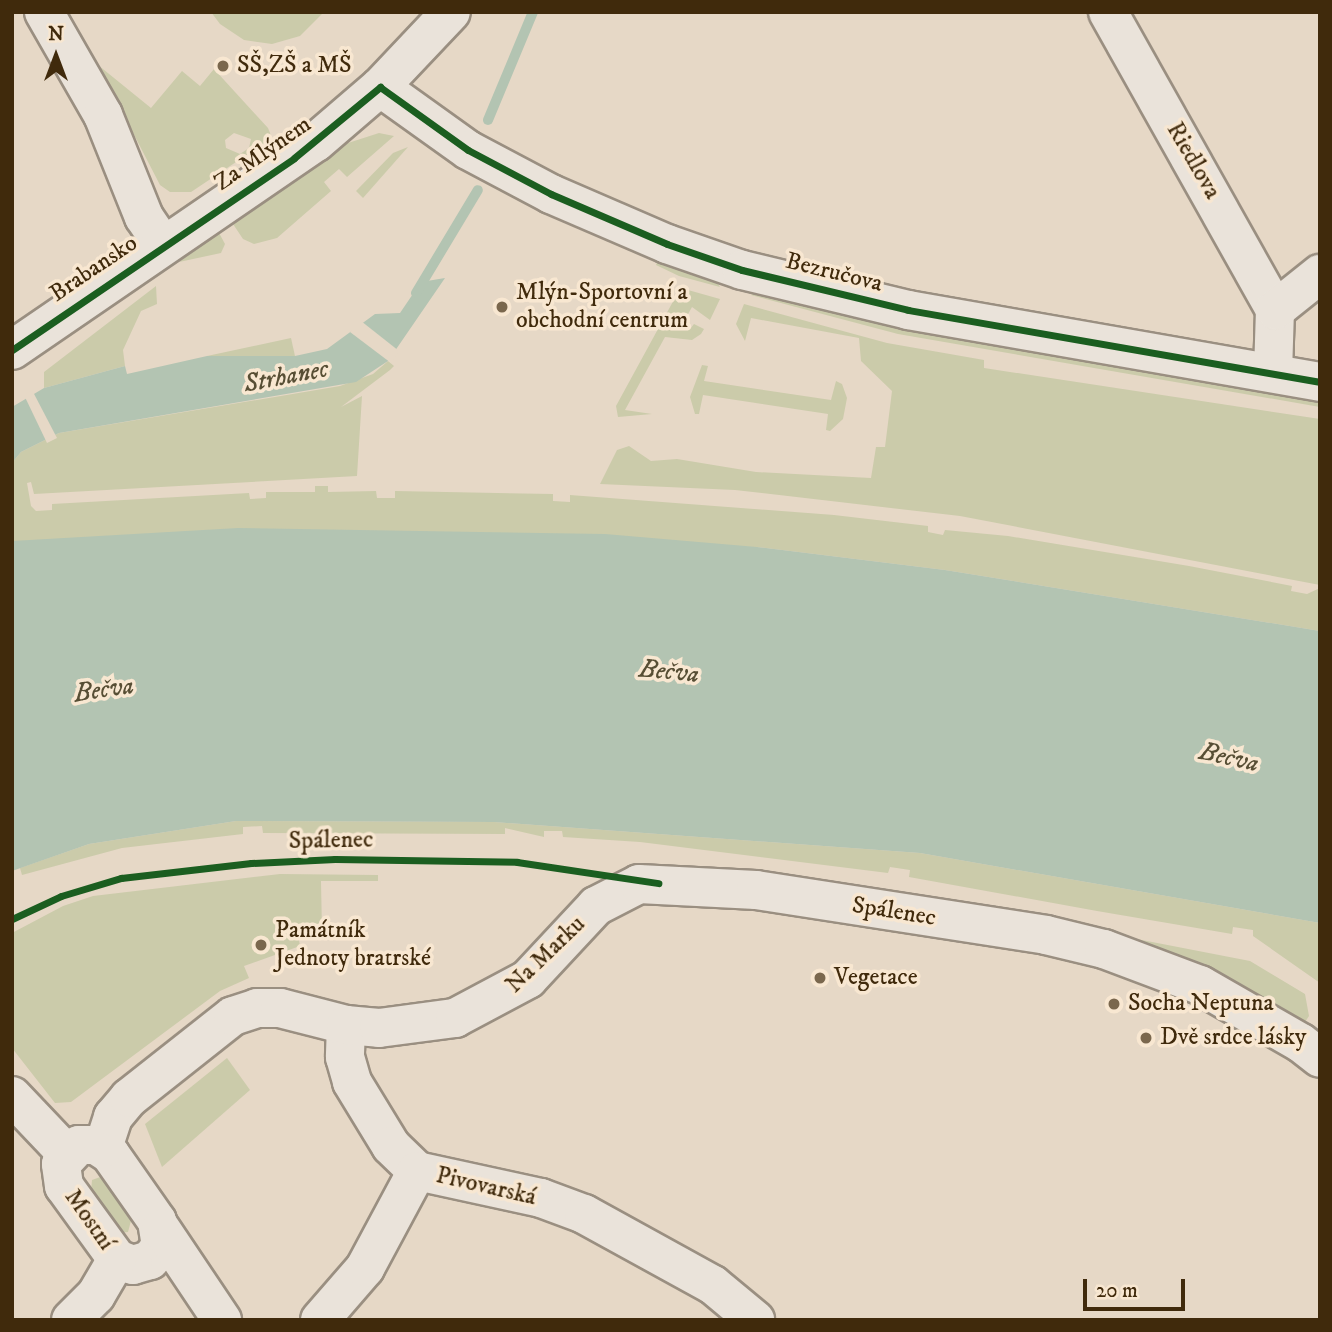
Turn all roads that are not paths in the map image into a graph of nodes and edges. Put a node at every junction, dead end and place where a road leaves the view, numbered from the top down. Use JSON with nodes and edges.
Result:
{"nodes":[{"id":1,"x":44,"y":12,"type":"edge"},
{"id":2,"x":451,"y":12,"type":"edge"},
{"id":3,"x":1108,"y":12,"type":"edge"},
{"id":4,"x":380,"y":88,"type":"junction"},
{"id":5,"x":163,"y":245,"type":"junction"},
{"id":6,"x":1320,"y":274,"type":"edge"},
{"id":7,"x":1275,"y":310,"type":"junction"},
{"id":8,"x":12,"y":350,"type":"edge"},
{"id":9,"x":1273,"y":373,"type":"junction"},
{"id":10,"x":1320,"y":382,"type":"edge"},
{"id":11,"x":658,"y":883,"type":"joint"},
{"id":12,"x":346,"y":1025,"type":"junction"},
{"id":13,"x":1310,"y":1050,"type":"edge"},
{"id":14,"x":12,"y":1096,"type":"edge"},
{"id":15,"x":85,"y":1151,"type":"junction"},
{"id":16,"x":417,"y":1171,"type":"junction"},
{"id":17,"x":161,"y":1229,"type":"junction"},
{"id":18,"x":117,"y":1259,"type":"junction"},
{"id":19,"x":71,"y":1320,"type":"edge"},
{"id":20,"x":222,"y":1320,"type":"edge"},
{"id":21,"x":320,"y":1320,"type":"edge"},
{"id":22,"x":755,"y":1320,"type":"edge"}],
"edges":[{"from":1,"to":5,"type":"street"},
{"from":2,"to":4,"type":"street","name":"Za Mlýnem"},
{"from":3,"to":7,"type":"street","name":"Riedlova"},
{"from":4,"to":5,"type":"street","name":"Za Mlýnem"},
{"from":4,"to":9,"type":"street","name":"Bezručova"},
{"from":5,"to":8,"type":"street","name":"Brabansko"},
{"from":6,"to":7,"type":"street"},
{"from":7,"to":9,"type":"street"},
{"from":9,"to":10,"type":"street","name":"Bezručova"},
{"from":11,"to":12,"type":"street","name":"Na Marku"},
{"from":11,"to":13,"type":"street","name":"Spálenec"},
{"from":12,"to":15,"type":"street","name":"Na Marku"},
{"from":12,"to":16,"type":"street"},
{"from":14,"to":15,"type":"street","name":"Mostní"},
{"from":15,"to":17,"type":"street","name":"Mostní"},
{"from":15,"to":18,"type":"street","name":"Mostní"},
{"from":16,"to":21,"type":"street","name":"Pivovarská"},
{"from":16,"to":22,"type":"street","name":"Pivovarská"},
{"from":17,"to":18,"type":"street","name":"Mostní"},
{"from":17,"to":20,"type":"street","name":"Mostní"},
{"from":18,"to":19,"type":"street"}]}
